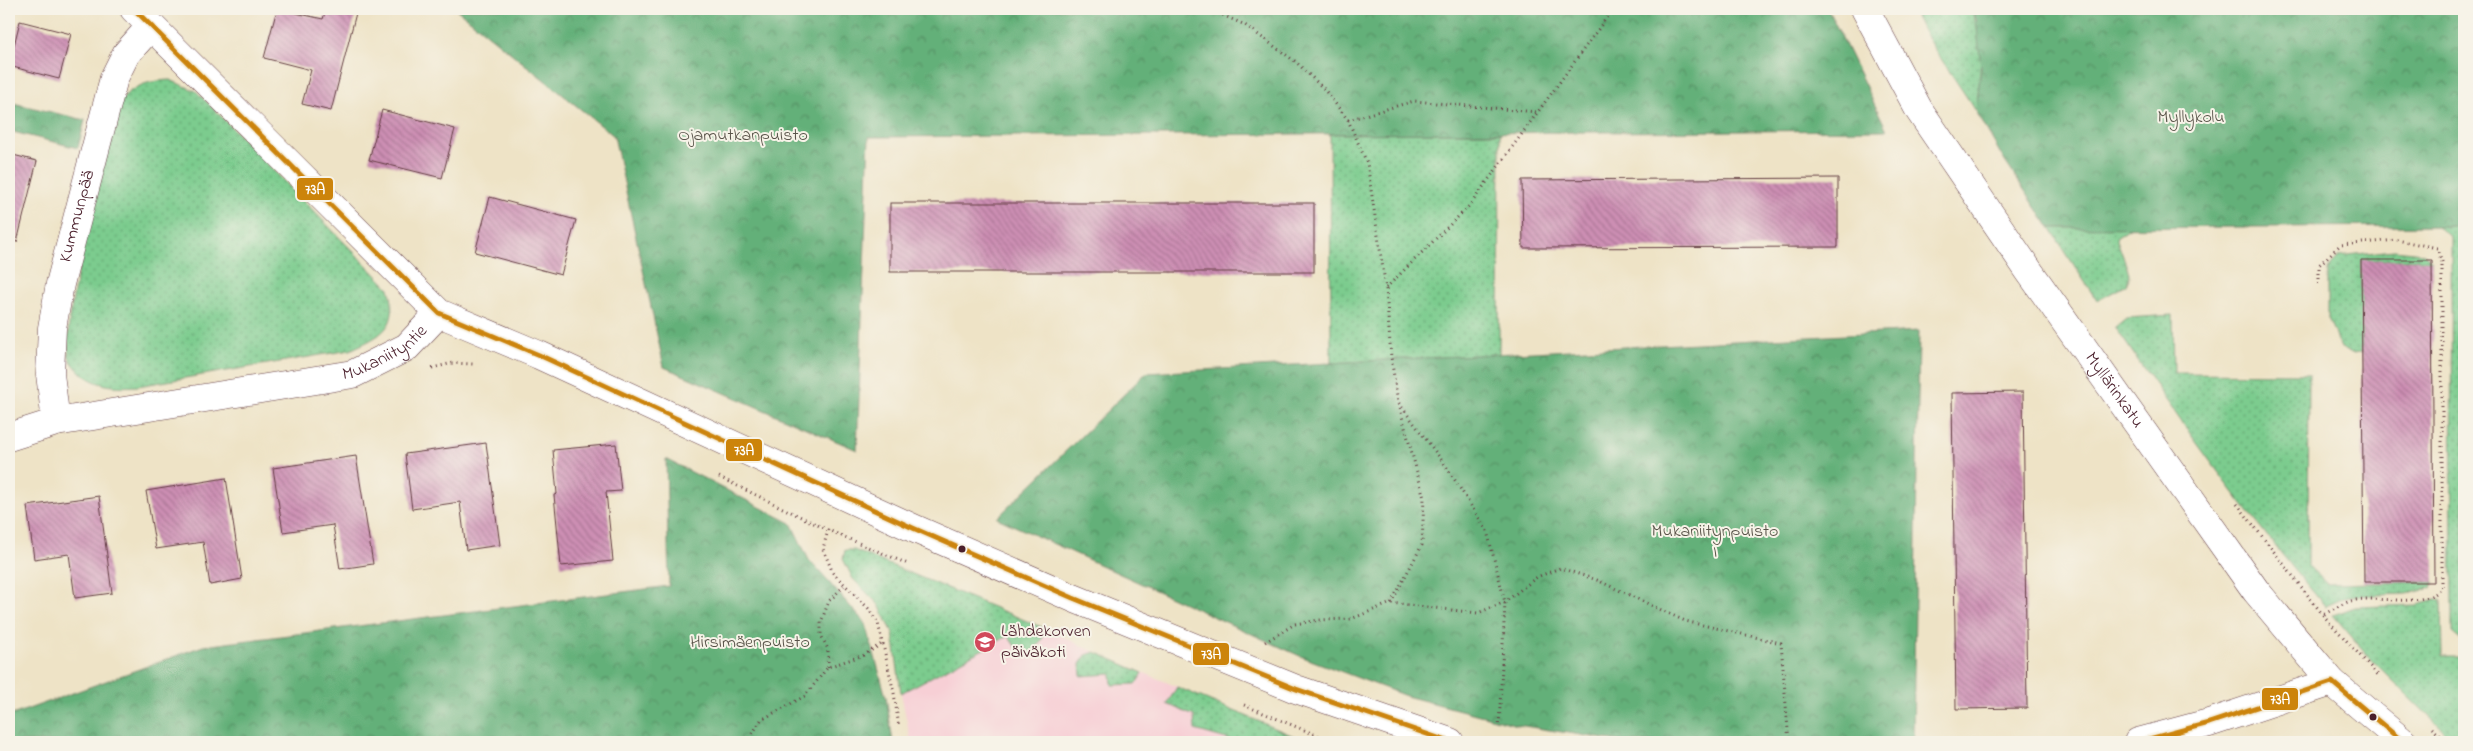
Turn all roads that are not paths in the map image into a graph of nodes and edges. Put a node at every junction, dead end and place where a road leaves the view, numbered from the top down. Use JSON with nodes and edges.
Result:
{"nodes":[{"id":1,"x":1865,"y":9,"type":"edge"},
{"id":2,"x":143,"y":17,"type":"edge"},
{"id":3,"x":440,"y":313,"type":"junction"},
{"id":4,"x":56,"y":422,"type":"junction"},
{"id":5,"x":9,"y":437,"type":"edge"},
{"id":6,"x":2332,"y":682,"type":"junction"},
{"id":7,"x":1450,"y":742,"type":"edge"},
{"id":8,"x":2138,"y":742,"type":"edge"},
{"id":9,"x":2403,"y":742,"type":"edge"}],
"edges":[{"from":1,"to":6,"type":"street","name":"Myllärinkatu"},
{"from":2,"to":3,"type":"street"},
{"from":2,"to":4,"type":"street","name":"Kummunpää"},
{"from":3,"to":4,"type":"street","name":"Mukaniityntie"},
{"from":3,"to":7,"type":"street","name":"Mukaniityntie"},
{"from":4,"to":5,"type":"street","name":"Mukaniityntie"},
{"from":6,"to":8,"type":"street"},
{"from":6,"to":9,"type":"street","name":"Myllärinkatu"}]}
